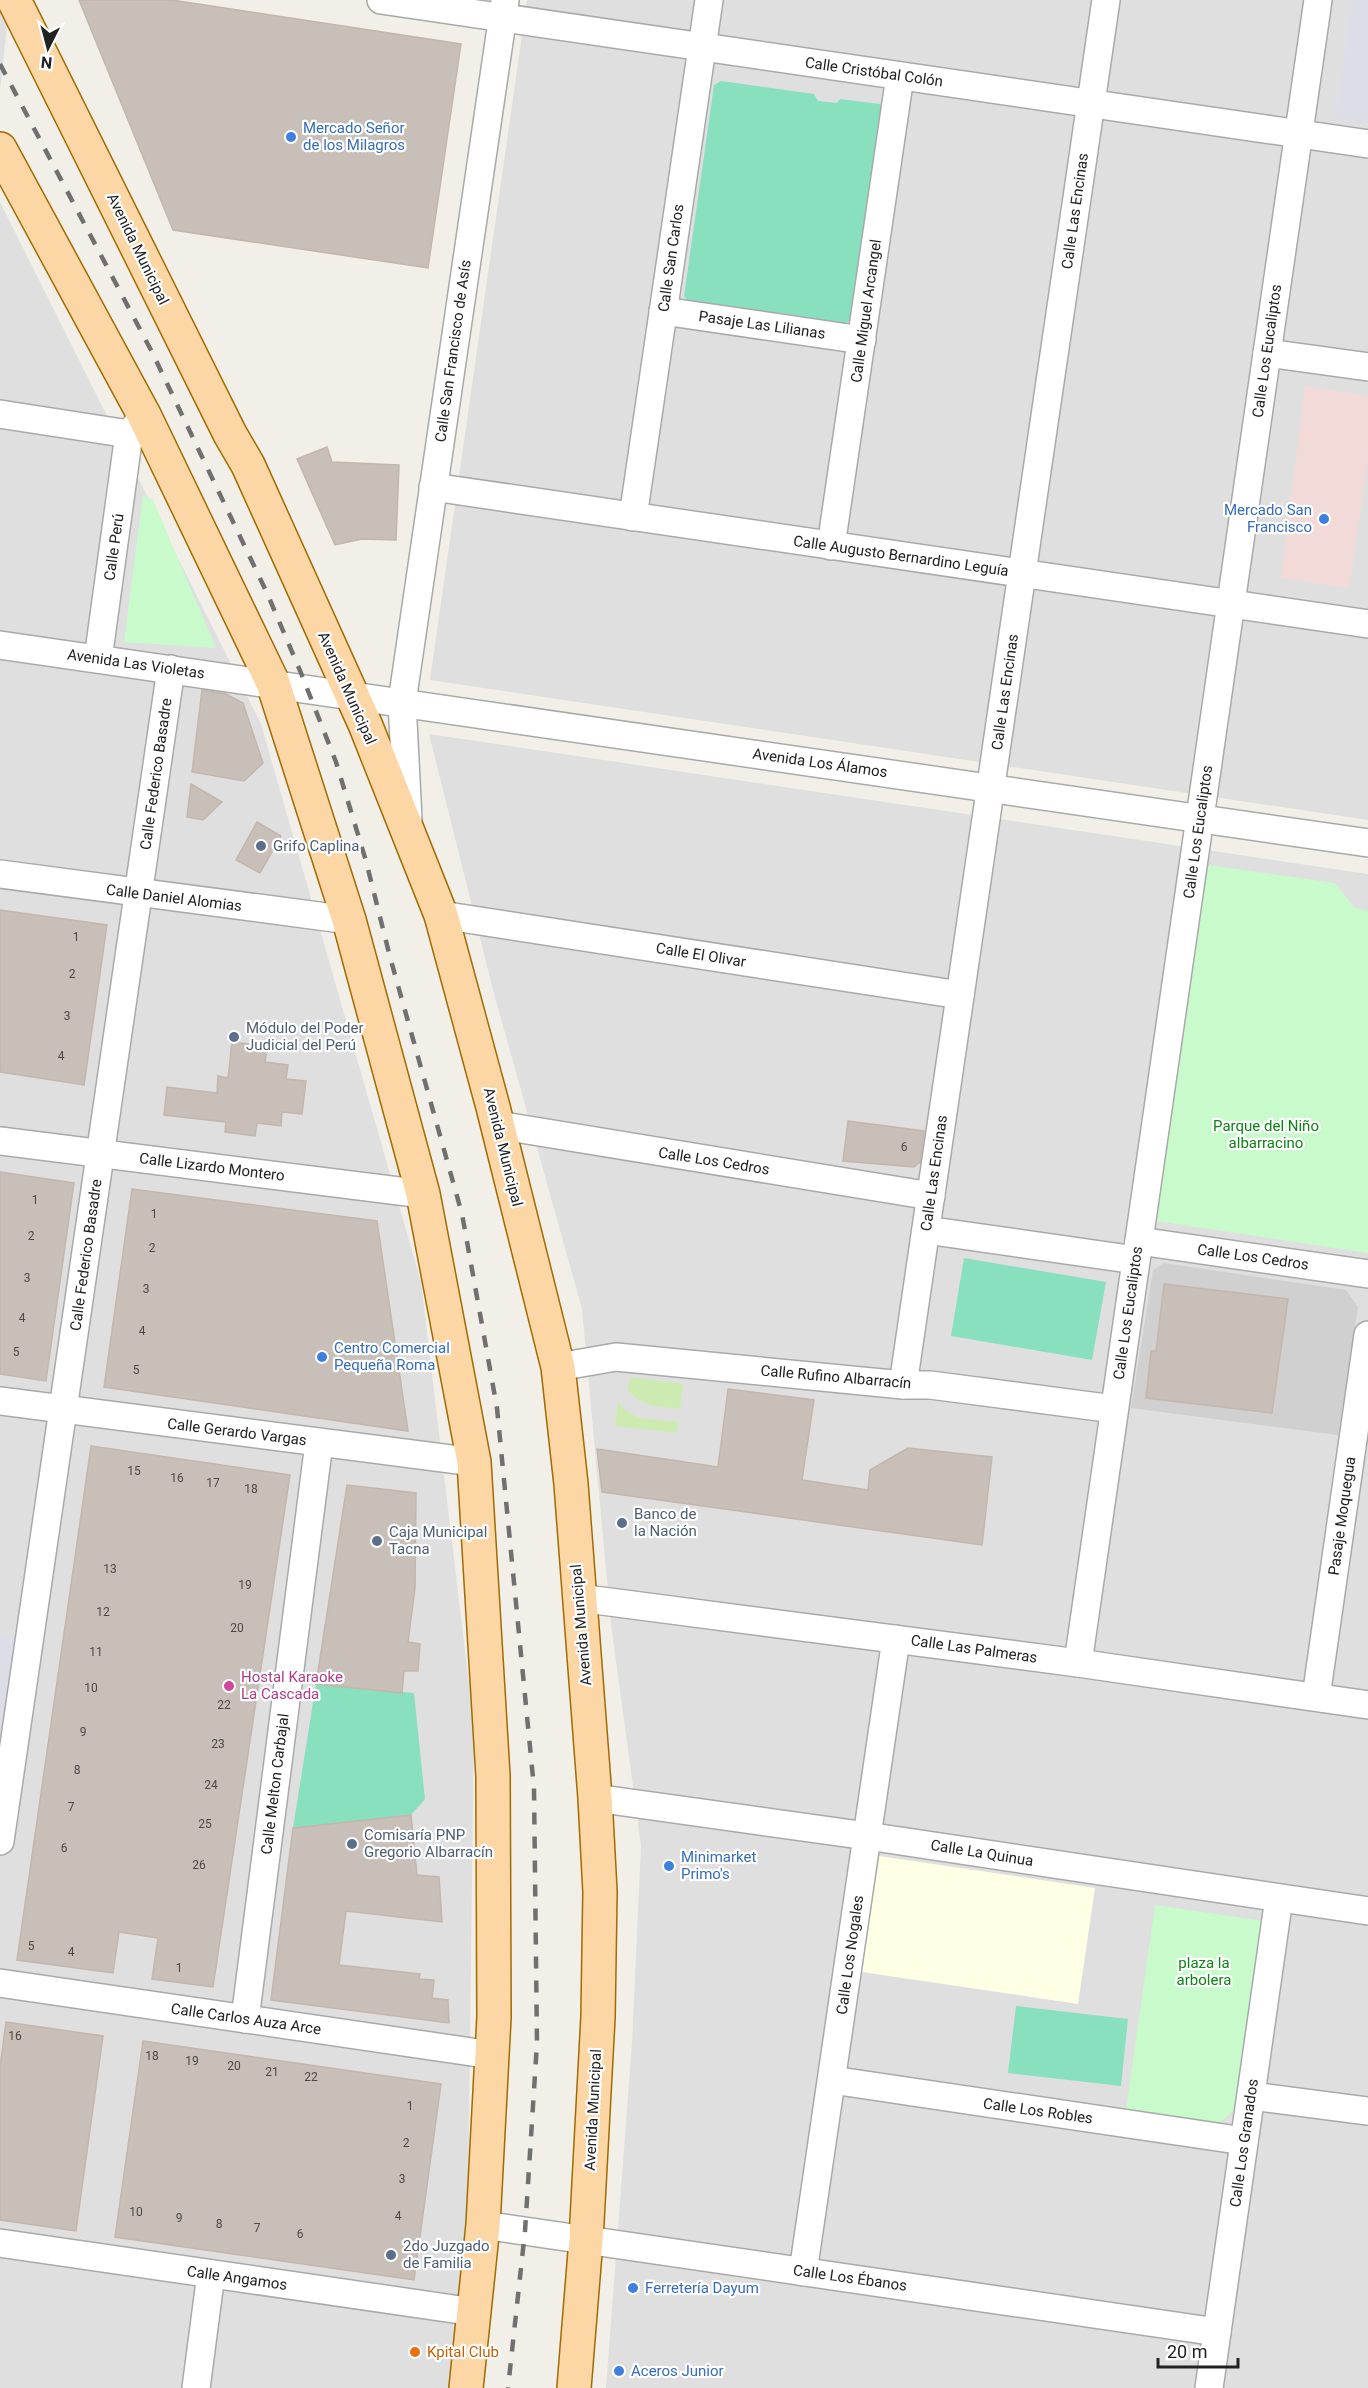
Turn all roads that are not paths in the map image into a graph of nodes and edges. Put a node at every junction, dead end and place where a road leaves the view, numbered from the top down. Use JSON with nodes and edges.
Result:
{"nodes":[{"id":1,"x":14,"y":0,"type":"edge"},
{"id":2,"x":381,"y":0,"type":"edge"},
{"id":3,"x":709,"y":0,"type":"edge"},
{"id":4,"x":1106,"y":0,"type":"edge"},
{"id":5,"x":1318,"y":0,"type":"edge"},
{"id":6,"x":503,"y":9,"type":"edge"},
{"id":7,"x":702,"y":47,"type":"junction"},
{"id":8,"x":900,"y":76,"type":"junction"},
{"id":9,"x":1091,"y":104,"type":"junction"},
{"id":10,"x":1298,"y":134,"type":"junction"},
{"id":11,"x":1368,"y":144,"type":"edge"},
{"id":12,"x":0,"y":149,"type":"edge"},
{"id":13,"x":663,"y":311,"type":"junction"},
{"id":14,"x":861,"y":340,"type":"junction"},
{"id":15,"x":1267,"y":353,"type":"junction"},
{"id":16,"x":1368,"y":367,"type":"edge"},
{"id":17,"x":0,"y":414,"type":"edge"},
{"id":18,"x":137,"y":424,"type":"junction"},
{"id":19,"x":433,"y":487,"type":"junction"},
{"id":20,"x":633,"y":517,"type":"junction"},
{"id":21,"x":831,"y":546,"type":"junction"},
{"id":22,"x":1022,"y":573,"type":"junction"},
{"id":23,"x":1231,"y":603,"type":"junction"},
{"id":24,"x":1368,"y":624,"type":"edge"},
{"id":25,"x":0,"y":645,"type":"edge"},
{"id":26,"x":98,"y":659,"type":"junction"},
{"id":27,"x":171,"y":669,"type":"junction"},
{"id":28,"x":273,"y":683,"type":"junction"},
{"id":29,"x":351,"y":694,"type":"junction"},
{"id":30,"x":402,"y":702,"type":"junction"},
{"id":31,"x":991,"y":788,"type":"junction"},
{"id":32,"x":1200,"y":818,"type":"junction"},
{"id":33,"x":408,"y":834,"type":"junction"},
{"id":34,"x":1368,"y":843,"type":"edge"},
{"id":35,"x":0,"y":874,"type":"edge"},
{"id":36,"x":139,"y":894,"type":"junction"},
{"id":37,"x":441,"y":915,"type":"junction"},
{"id":38,"x":349,"y":920,"type":"junction"},
{"id":39,"x":960,"y":995,"type":"junction"},
{"id":40,"x":497,"y":1125,"type":"junction"},
{"id":41,"x":0,"y":1141,"type":"edge"},
{"id":42,"x":100,"y":1154,"type":"junction"},
{"id":43,"x":423,"y":1194,"type":"junction"},
{"id":44,"x":931,"y":1196,"type":"junction"},
{"id":45,"x":926,"y":1230,"type":"junction"},
{"id":46,"x":1137,"y":1250,"type":"junction"},
{"id":47,"x":1368,"y":1274,"type":"edge"},
{"id":48,"x":1368,"y":1335,"type":"edge"},
{"id":49,"x":558,"y":1367,"type":"junction"},
{"id":50,"x":903,"y":1384,"type":"junction"},
{"id":51,"x":0,"y":1401,"type":"edge"},
{"id":52,"x":1114,"y":1409,"type":"junction"},
{"id":53,"x":63,"y":1410,"type":"junction"},
{"id":54,"x":319,"y":1443,"type":"junction"},
{"id":55,"x":474,"y":1462,"type":"junction"},
{"id":56,"x":579,"y":1598,"type":"junction"},
{"id":57,"x":896,"y":1639,"type":"junction"},
{"id":58,"x":1078,"y":1663,"type":"junction"},
{"id":59,"x":1316,"y":1697,"type":"junction"},
{"id":60,"x":1368,"y":1705,"type":"edge"},
{"id":61,"x":595,"y":1798,"type":"junction"},
{"id":62,"x":867,"y":1836,"type":"junction"},
{"id":63,"x":0,"y":1841,"type":"edge"},
{"id":64,"x":1279,"y":1898,"type":"junction"},
{"id":65,"x":1368,"y":1911,"type":"edge"},
{"id":66,"x":0,"y":1983,"type":"edge"},
{"id":67,"x":245,"y":2019,"type":"junction"},
{"id":68,"x":492,"y":2055,"type":"junction"},
{"id":69,"x":832,"y":2080,"type":"junction"},
{"id":70,"x":1251,"y":2096,"type":"junction"},
{"id":71,"x":1368,"y":2111,"type":"edge"},
{"id":72,"x":1244,"y":2141,"type":"junction"},
{"id":73,"x":483,"y":2225,"type":"junction"},
{"id":74,"x":586,"y":2240,"type":"junction"},
{"id":75,"x":0,"y":2243,"type":"edge"},
{"id":76,"x":803,"y":2272,"type":"junction"},
{"id":77,"x":212,"y":2274,"type":"junction"},
{"id":78,"x":474,"y":2312,"type":"junction"},
{"id":79,"x":1217,"y":2332,"type":"junction"},
{"id":80,"x":196,"y":2388,"type":"edge"},
{"id":81,"x":466,"y":2388,"type":"edge"},
{"id":82,"x":574,"y":2388,"type":"edge"},
{"id":83,"x":1209,"y":2388,"type":"edge"}],
"edges":[{"from":1,"to":29,"type":"main road","name":"Avenida Municipal"},
{"from":2,"to":6,"type":"street","name":"Calle Cristóbal Colón"},
{"from":3,"to":7,"type":"street","name":"Calle San Carlos"},
{"from":4,"to":9,"type":"street","name":"Calle Las Encinas"},
{"from":5,"to":10,"type":"street","name":"Calle Los Eucaliptos"},
{"from":6,"to":7,"type":"street","name":"Calle Cristóbal Colón"},
{"from":6,"to":19,"type":"street","name":"Calle San Francisco de Asís"},
{"from":7,"to":8,"type":"street","name":"Calle Cristóbal Colón"},
{"from":7,"to":13,"type":"street","name":"Calle San Carlos"},
{"from":8,"to":9,"type":"street","name":"Calle Cristóbal Colón"},
{"from":8,"to":14,"type":"street","name":"Calle Miguel Arcangel"},
{"from":9,"to":10,"type":"street","name":"Calle Cristóbal Colón"},
{"from":9,"to":22,"type":"street","name":"Calle Las Encinas"},
{"from":10,"to":11,"type":"street","name":"Calle Cristóbal Colón"},
{"from":10,"to":15,"type":"street","name":"Calle Los Eucaliptos"},
{"from":12,"to":18,"type":"main road"},
{"from":13,"to":14,"type":"street","name":"Pasaje Las Lilianas"},
{"from":13,"to":20,"type":"street","name":"Calle San Carlos"},
{"from":14,"to":21,"type":"street","name":"Calle Miguel Arcangel"},
{"from":15,"to":16,"type":"street"},
{"from":15,"to":23,"type":"street","name":"Calle Los Eucaliptos"},
{"from":17,"to":18,"type":"street"},
{"from":18,"to":26,"type":"street","name":"Calle Perú"},
{"from":18,"to":28,"type":"main road"},
{"from":19,"to":20,"type":"street","name":"Calle Augusto Bernardino Leguía"},
{"from":19,"to":30,"type":"street","name":"Calle San Francisco de Asís"},
{"from":20,"to":21,"type":"street","name":"Calle Augusto Bernardino Leguía"},
{"from":21,"to":22,"type":"street","name":"Calle Augusto Bernardino Leguía"},
{"from":22,"to":23,"type":"street","name":"Calle Augusto Bernardino Leguía"},
{"from":22,"to":31,"type":"street","name":"Calle Las Encinas"},
{"from":23,"to":24,"type":"street","name":"Calle Augusto Bernardino Leguía"},
{"from":23,"to":32,"type":"street","name":"Calle Los Eucaliptos"},
{"from":25,"to":26,"type":"street","name":"Avenida Las Violetas"},
{"from":26,"to":27,"type":"street","name":"Avenida Las Violetas"},
{"from":27,"to":28,"type":"street","name":"Avenida Las Violetas"},
{"from":27,"to":36,"type":"street","name":"Calle Federico Basadre"},
{"from":28,"to":29,"type":"street","name":"Avenida Los Álamos"},
{"from":28,"to":38,"type":"main road"},
{"from":29,"to":30,"type":"street","name":"Avenida Los Álamos"},
{"from":29,"to":33,"type":"main road","name":"Avenida Municipal"},
{"from":30,"to":31,"type":"street","name":"Avenida Los Álamos"},
{"from":30,"to":33,"type":"street","name":"Calle San Francisco de Asís"},
{"from":31,"to":32,"type":"street","name":"Avenida Los Álamos"},
{"from":31,"to":39,"type":"street","name":"Calle Las Encinas"},
{"from":32,"to":34,"type":"street","name":"Avenida Los Álamos"},
{"from":32,"to":46,"type":"street","name":"Calle Los Eucaliptos"},
{"from":33,"to":37,"type":"main road","name":"Avenida Municipal"},
{"from":35,"to":36,"type":"street","name":"Calle Daniel Alomias"},
{"from":36,"to":38,"type":"street","name":"Calle Daniel Alomias"},
{"from":36,"to":42,"type":"street","name":"Calle Federico Basadre"},
{"from":37,"to":39,"type":"street","name":"Calle El Olivar"},
{"from":37,"to":40,"type":"main road","name":"Avenida Municipal"},
{"from":38,"to":43,"type":"main road"},
{"from":39,"to":44,"type":"street","name":"Calle Las Encinas"},
{"from":40,"to":44,"type":"street","name":"Calle Los Cedros"},
{"from":40,"to":49,"type":"main road","name":"Avenida Municipal"},
{"from":41,"to":42,"type":"street","name":"Calle Lizardo Montero"},
{"from":42,"to":43,"type":"street","name":"Calle Lizardo Montero"},
{"from":42,"to":53,"type":"street","name":"Calle Federico Basadre"},
{"from":43,"to":55,"type":"main road"},
{"from":44,"to":45,"type":"street","name":"Calle Las Encinas"},
{"from":45,"to":46,"type":"street","name":"Calle Los Cedros"},
{"from":45,"to":50,"type":"street","name":"Calle Las Encinas"},
{"from":46,"to":47,"type":"street","name":"Calle Los Cedros"},
{"from":46,"to":52,"type":"street","name":"Calle Los Eucaliptos"},
{"from":48,"to":59,"type":"street","name":"Pasaje Moquegua"},
{"from":49,"to":50,"type":"street","name":"Calle Rufino Albarracín"},
{"from":49,"to":56,"type":"main road","name":"Avenida Municipal"},
{"from":50,"to":52,"type":"street","name":"Calle Rufino Albarracín"},
{"from":51,"to":53,"type":"street","name":"Calle Gerardo Vargas"},
{"from":52,"to":58,"type":"street","name":"Calle Los Eucaliptos"},
{"from":53,"to":54,"type":"street","name":"Calle Gerardo Vargas"},
{"from":53,"to":63,"type":"street","name":"Calle Federico Basadre"},
{"from":54,"to":55,"type":"street","name":"Calle Gerardo Vargas"},
{"from":54,"to":67,"type":"street","name":"Calle Melton Carbajal"},
{"from":55,"to":68,"type":"main road"},
{"from":56,"to":57,"type":"street","name":"Calle Las Palmeras"},
{"from":56,"to":61,"type":"main road","name":"Avenida Municipal"},
{"from":57,"to":58,"type":"street","name":"Calle Las Palmeras"},
{"from":57,"to":62,"type":"street","name":"Calle Los Nogales"},
{"from":58,"to":59,"type":"street","name":"Calle Las Palmeras"},
{"from":59,"to":60,"type":"street","name":"Calle Las Palmeras"},
{"from":61,"to":62,"type":"street","name":"Calle La Quinua"},
{"from":61,"to":74,"type":"main road","name":"Avenida Municipal"},
{"from":62,"to":64,"type":"street","name":"Calle La Quinua"},
{"from":62,"to":69,"type":"street","name":"Calle Los Nogales"},
{"from":64,"to":65,"type":"street","name":"Calle La Quinua"},
{"from":64,"to":70,"type":"street","name":"Calle Los Granados"},
{"from":66,"to":67,"type":"street","name":"Calle Carlos Auza Arce"},
{"from":67,"to":68,"type":"street","name":"Calle Carlos Auza Arce"},
{"from":68,"to":73,"type":"main road"},
{"from":69,"to":72,"type":"street","name":"Calle Los Robles"},
{"from":69,"to":76,"type":"street","name":"Calle Los Nogales"},
{"from":70,"to":71,"type":"street"},
{"from":70,"to":72,"type":"street","name":"Calle Los Granados"},
{"from":72,"to":79,"type":"street","name":"Calle Los Granados"},
{"from":73,"to":74,"type":"street","name":"Calle Los Ébanos"},
{"from":73,"to":78,"type":"main road"},
{"from":74,"to":76,"type":"street","name":"Calle Los Ébanos"},
{"from":74,"to":82,"type":"main road","name":"Avenida Municipal"},
{"from":75,"to":77,"type":"street","name":"Calle Angamos"},
{"from":76,"to":79,"type":"street","name":"Calle Los Ébanos"},
{"from":77,"to":78,"type":"street","name":"Calle Angamos"},
{"from":77,"to":80,"type":"street"},
{"from":78,"to":81,"type":"main road"},
{"from":79,"to":83,"type":"street","name":"Calle Los Granados"}]}
